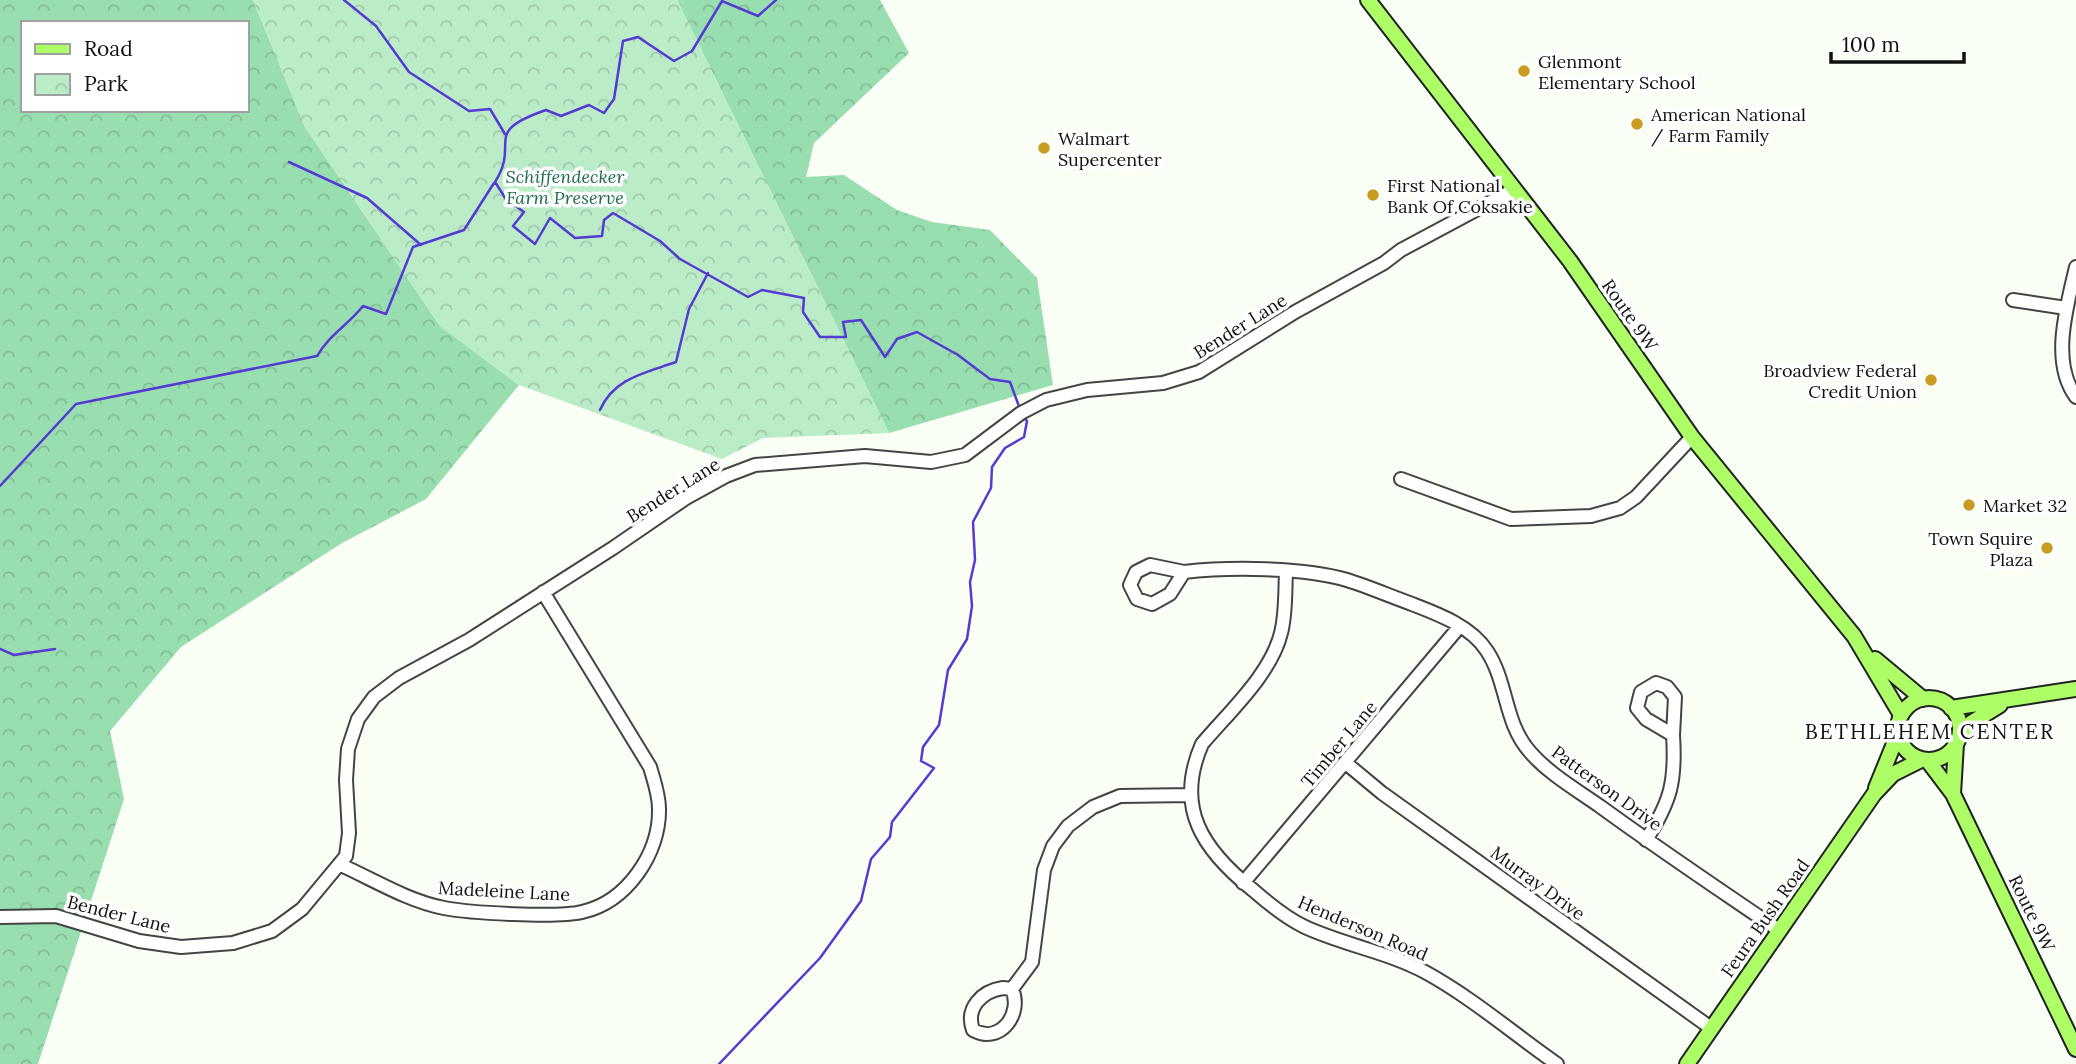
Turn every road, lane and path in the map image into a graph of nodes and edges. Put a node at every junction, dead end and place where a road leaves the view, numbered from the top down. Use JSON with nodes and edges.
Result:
{"nodes":[{"id":1,"x":1368,"y":0,"type":"edge"},
{"id":2,"x":1515,"y":189,"type":"junction"},
{"id":3,"x":2076,"y":267,"type":"edge"},
{"id":4,"x":2013,"y":300,"type":"dead end"},
{"id":5,"x":2067,"y":308,"type":"junction"},
{"id":6,"x":2076,"y":397,"type":"edge"},
{"id":7,"x":1692,"y":437,"type":"junction"},
{"id":8,"x":1401,"y":479,"type":"dead end"},
{"id":9,"x":1184,"y":572,"type":"dead end"},
{"id":10,"x":1286,"y":573,"type":"junction"},
{"id":11,"x":543,"y":592,"type":"junction"},
{"id":12,"x":1460,"y":626,"type":"junction"},
{"id":13,"x":1863,"y":649,"type":"junction"},
{"id":14,"x":2076,"y":689,"type":"edge"},
{"id":15,"x":1923,"y":699,"type":"junction"},
{"id":16,"x":2011,"y":699,"type":"junction"},
{"id":17,"x":1951,"y":708,"type":"junction"},
{"id":18,"x":1900,"y":715,"type":"junction"},
{"id":19,"x":1898,"y":734,"type":"junction"},
{"id":20,"x":1673,"y":735,"type":"dead end"},
{"id":21,"x":1957,"y":742,"type":"junction"},
{"id":22,"x":1924,"y":760,"type":"junction"},
{"id":23,"x":1347,"y":764,"type":"junction"},
{"id":24,"x":1191,"y":794,"type":"junction"},
{"id":25,"x":1874,"y":794,"type":"junction"},
{"id":26,"x":1953,"y":794,"type":"junction"},
{"id":27,"x":1646,"y":840,"type":"junction"},
{"id":28,"x":341,"y":865,"type":"junction"},
{"id":29,"x":1244,"y":883,"type":"junction"},
{"id":30,"x":0,"y":917,"type":"edge"},
{"id":31,"x":1780,"y":931,"type":"junction"},
{"id":32,"x":1012,"y":989,"type":"dead end"},
{"id":33,"x":1711,"y":1028,"type":"junction"},
{"id":34,"x":2076,"y":1049,"type":"edge"},
{"id":35,"x":1557,"y":1064,"type":"edge"},
{"id":36,"x":1686,"y":1064,"type":"edge"}],
"edges":[{"from":1,"to":2,"type":"main road","name":"Route 9W"},
{"from":2,"to":7,"type":"main road","name":"Route 9W"},
{"from":2,"to":11,"type":"street","name":"Bender Lane"},
{"from":3,"to":5,"type":"street"},
{"from":4,"to":5,"type":"street"},
{"from":5,"to":6,"type":"street"},
{"from":7,"to":8,"type":"street"},
{"from":7,"to":13,"type":"main road","name":"Route 9W"},
{"from":9,"to":10,"type":"street","name":"Patterson Drive"},
{"from":10,"to":12,"type":"street","name":"Patterson Drive"},
{"from":10,"to":24,"type":"street","name":"Henderson Road"},
{"from":11,"to":28,"type":"street","name":"Bender Lane"},
{"from":11,"to":28,"type":"street","name":"Madeleine Lane"},
{"from":12,"to":23,"type":"street","name":"Timber Lane"},
{"from":12,"to":27,"type":"street","name":"Patterson Drive"},
{"from":13,"to":15,"type":"main road","name":"Route 9W"},
{"from":13,"to":18,"type":"main road","name":"Route 9W"},
{"from":14,"to":16,"type":"main road"},
{"from":15,"to":17,"type":"main road"},
{"from":15,"to":18,"type":"main road"},
{"from":16,"to":17,"type":"main road"},
{"from":16,"to":21,"type":"main road"},
{"from":17,"to":21,"type":"main road"},
{"from":18,"to":19,"type":"main road"},
{"from":19,"to":22,"type":"main road"},
{"from":19,"to":25,"type":"main road","name":"Feura Bush Road"},
{"from":20,"to":27,"type":"street"},
{"from":21,"to":22,"type":"main road"},
{"from":21,"to":26,"type":"main road","name":"Route 9W"},
{"from":22,"to":25,"type":"main road","name":"Feura Bush Road"},
{"from":22,"to":26,"type":"main road","name":"Route 9W"},
{"from":23,"to":29,"type":"street","name":"Timber Lane"},
{"from":23,"to":33,"type":"street","name":"Murray Drive"},
{"from":24,"to":29,"type":"street","name":"Henderson Road"},
{"from":24,"to":32,"type":"street"},
{"from":25,"to":31,"type":"main road","name":"Feura Bush Road"},
{"from":26,"to":34,"type":"main road","name":"Route 9W"},
{"from":27,"to":31,"type":"street","name":"Patterson Drive"},
{"from":28,"to":30,"type":"street","name":"Bender Lane"},
{"from":29,"to":35,"type":"street","name":"Henderson Road"},
{"from":31,"to":33,"type":"main road","name":"Feura Bush Road"},
{"from":33,"to":36,"type":"main road","name":"Feura Bush Road"}]}
